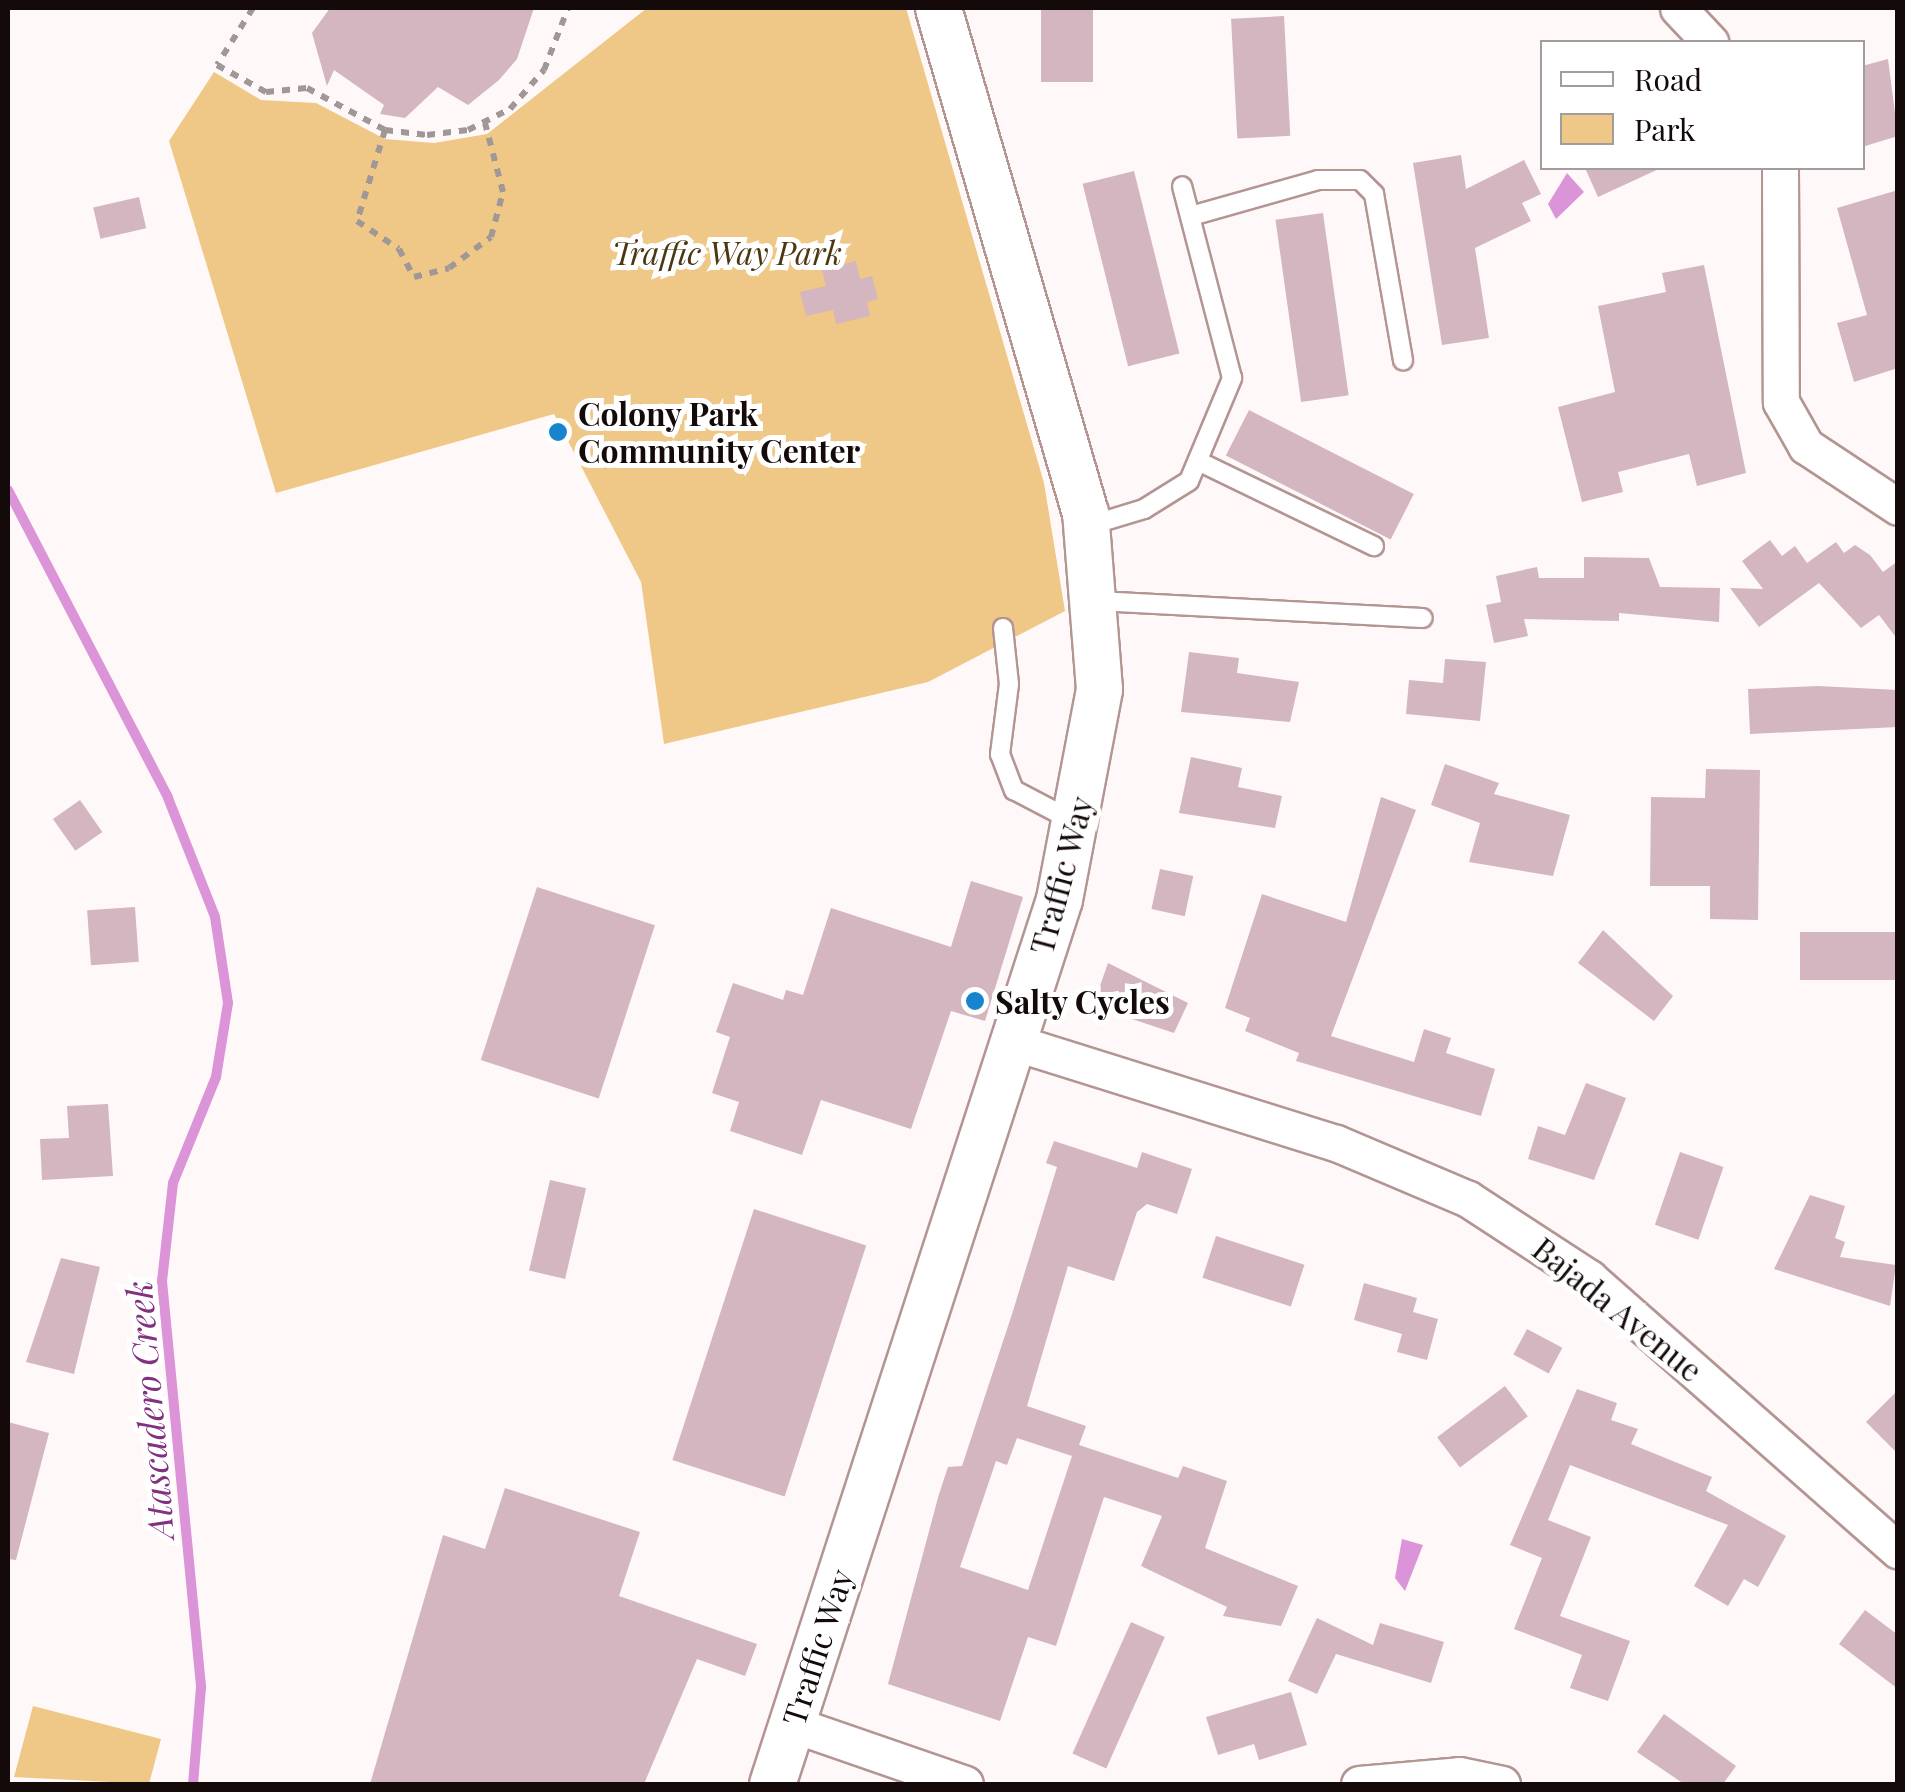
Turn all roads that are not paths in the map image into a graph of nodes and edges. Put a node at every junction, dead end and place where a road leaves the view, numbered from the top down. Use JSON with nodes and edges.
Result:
{"nodes":[{"id":1,"x":938,"y":8,"type":"edge"},
{"id":2,"x":1678,"y":8,"type":"edge"},
{"id":3,"x":1708,"y":40,"type":"edge"},
{"id":4,"x":1780,"y":170,"type":"edge"},
{"id":5,"x":1182,"y":186,"type":"dead end"},
{"id":6,"x":1191,"y":216,"type":"junction"},
{"id":7,"x":1403,"y":360,"type":"dead end"},
{"id":8,"x":1202,"y":464,"type":"junction"},
{"id":9,"x":1898,"y":507,"type":"edge"},
{"id":10,"x":1088,"y":526,"type":"junction"},
{"id":11,"x":1374,"y":546,"type":"dead end"},
{"id":12,"x":1097,"y":601,"type":"junction"},
{"id":13,"x":1423,"y":618,"type":"dead end"},
{"id":14,"x":1003,"y":628,"type":"dead end"},
{"id":15,"x":1079,"y":823,"type":"junction"},
{"id":16,"x":1013,"y":1042,"type":"junction"},
{"id":17,"x":1898,"y":1550,"type":"edge"},
{"id":18,"x":792,"y":1724,"type":"junction"},
{"id":19,"x":772,"y":1784,"type":"edge"},
{"id":20,"x":965,"y":1784,"type":"edge"},
{"id":21,"x":1359,"y":1784,"type":"edge"},
{"id":22,"x":1502,"y":1784,"type":"edge"}],
"edges":[{"from":1,"to":10,"type":"street","name":"Traffic Way"},
{"from":2,"to":3,"type":"street"},
{"from":4,"to":9,"type":"street"},
{"from":5,"to":6,"type":"lane"},
{"from":6,"to":7,"type":"lane"},
{"from":6,"to":8,"type":"lane"},
{"from":8,"to":10,"type":"lane"},
{"from":8,"to":11,"type":"lane"},
{"from":10,"to":12,"type":"street","name":"Traffic Way"},
{"from":12,"to":13,"type":"lane"},
{"from":12,"to":15,"type":"street","name":"Traffic Way"},
{"from":14,"to":15,"type":"lane"},
{"from":15,"to":16,"type":"street","name":"Traffic Way"},
{"from":16,"to":17,"type":"street","name":"Bajada Avenue"},
{"from":16,"to":18,"type":"street","name":"Traffic Way"},
{"from":18,"to":19,"type":"street","name":"Traffic Way"},
{"from":18,"to":20,"type":"street"},
{"from":21,"to":22,"type":"street"}]}
